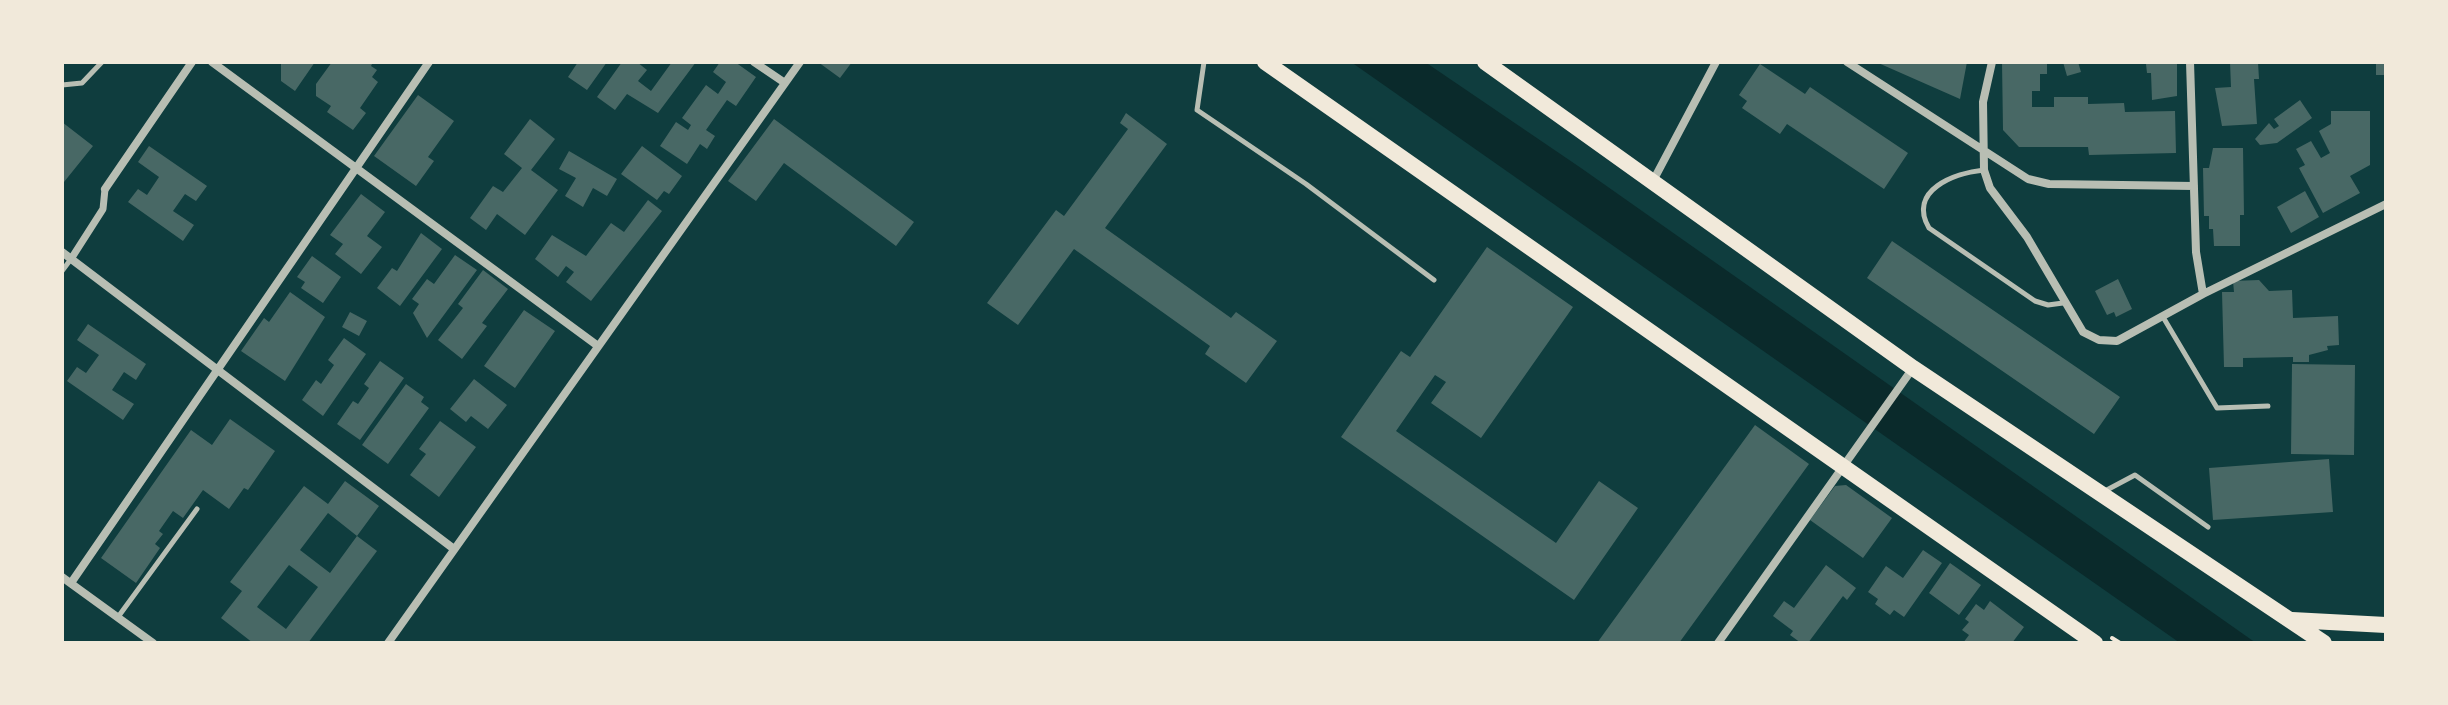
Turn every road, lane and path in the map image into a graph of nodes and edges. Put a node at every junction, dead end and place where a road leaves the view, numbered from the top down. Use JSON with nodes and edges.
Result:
{"nodes":[{"id":1,"x":102,"y":62,"type":"edge"},
{"id":2,"x":192,"y":62,"type":"edge"},
{"id":3,"x":212,"y":62,"type":"edge"},
{"id":4,"x":429,"y":62,"type":"edge"},
{"id":5,"x":754,"y":62,"type":"edge"},
{"id":6,"x":800,"y":62,"type":"edge"},
{"id":7,"x":1204,"y":62,"type":"edge"},
{"id":8,"x":1265,"y":62,"type":"edge"},
{"id":9,"x":1485,"y":62,"type":"edge"},
{"id":10,"x":1716,"y":62,"type":"edge"},
{"id":11,"x":1847,"y":62,"type":"edge"},
{"id":12,"x":1992,"y":62,"type":"edge"},
{"id":13,"x":2190,"y":62,"type":"edge"},
{"id":14,"x":785,"y":83,"type":"junction"},
{"id":15,"x":62,"y":85,"type":"edge"},
{"id":16,"x":1982,"y":151,"type":"junction"},
{"id":17,"x":356,"y":168,"type":"junction"},
{"id":18,"x":1984,"y":170,"type":"junction"},
{"id":19,"x":1653,"y":181,"type":"junction"},
{"id":20,"x":2194,"y":186,"type":"junction"},
{"id":21,"x":105,"y":189,"type":"joint"},
{"id":22,"x":2386,"y":204,"type":"edge"},
{"id":23,"x":62,"y":252,"type":"edge"},
{"id":24,"x":71,"y":259,"type":"junction"},
{"id":25,"x":62,"y":271,"type":"edge"},
{"id":26,"x":1434,"y":280,"type":"dead end"},
{"id":27,"x":2203,"y":294,"type":"junction"},
{"id":28,"x":2063,"y":303,"type":"junction"},
{"id":29,"x":2163,"y":317,"type":"junction"},
{"id":30,"x":598,"y":346,"type":"junction"},
{"id":31,"x":1913,"y":368,"type":"junction"},
{"id":32,"x":217,"y":370,"type":"junction"},
{"id":33,"x":2268,"y":406,"type":"dead end"},
{"id":34,"x":1844,"y":465,"type":"junction"},
{"id":35,"x":2099,"y":494,"type":"junction"},
{"id":36,"x":197,"y":509,"type":"dead end"},
{"id":37,"x":2208,"y":527,"type":"dead end"},
{"id":38,"x":454,"y":549,"type":"junction"},
{"id":39,"x":62,"y":577,"type":"edge"},
{"id":40,"x":71,"y":583,"type":"junction"},
{"id":41,"x":118,"y":617,"type":"junction"},
{"id":42,"x":2291,"y":620,"type":"junction"},
{"id":43,"x":2386,"y":625,"type":"edge"},
{"id":44,"x":153,"y":643,"type":"edge"},
{"id":45,"x":388,"y":643,"type":"edge"},
{"id":46,"x":1718,"y":643,"type":"edge"},
{"id":47,"x":2095,"y":643,"type":"edge"},
{"id":48,"x":2324,"y":643,"type":"edge"}],
"edges":[{"from":1,"to":15,"type":"lane"},
{"from":2,"to":21,"type":"street"},
{"from":3,"to":17,"type":"street"},
{"from":4,"to":17,"type":"street"},
{"from":5,"to":14,"type":"street"},
{"from":6,"to":14,"type":"street"},
{"from":7,"to":26,"type":"lane"},
{"from":8,"to":34,"type":"main road"},
{"from":9,"to":19,"type":"main road"},
{"from":10,"to":19,"type":"street"},
{"from":11,"to":16,"type":"street"},
{"from":12,"to":16,"type":"street"},
{"from":13,"to":20,"type":"street"},
{"from":14,"to":30,"type":"street"},
{"from":16,"to":18,"type":"street"},
{"from":16,"to":20,"type":"street"},
{"from":17,"to":30,"type":"street"},
{"from":17,"to":32,"type":"street"},
{"from":18,"to":28,"type":"street"},
{"from":18,"to":28,"type":"lane"},
{"from":19,"to":31,"type":"main road"},
{"from":20,"to":27,"type":"street"},
{"from":21,"to":24,"type":"street"},
{"from":22,"to":27,"type":"street"},
{"from":23,"to":24,"type":"street"},
{"from":24,"to":25,"type":"lane"},
{"from":24,"to":32,"type":"street"},
{"from":27,"to":29,"type":"street"},
{"from":28,"to":29,"type":"street"},
{"from":29,"to":33,"type":"lane"},
{"from":30,"to":38,"type":"street"},
{"from":31,"to":34,"type":"street"},
{"from":31,"to":35,"type":"main road"},
{"from":32,"to":38,"type":"street"},
{"from":32,"to":40,"type":"street"},
{"from":34,"to":46,"type":"street"},
{"from":34,"to":47,"type":"main road"},
{"from":35,"to":37,"type":"lane"},
{"from":35,"to":42,"type":"main road"},
{"from":36,"to":41,"type":"lane"},
{"from":38,"to":45,"type":"street"},
{"from":39,"to":40,"type":"street"},
{"from":40,"to":41,"type":"street"},
{"from":41,"to":44,"type":"street"},
{"from":42,"to":43,"type":"main road"},
{"from":42,"to":48,"type":"main road"}]}
